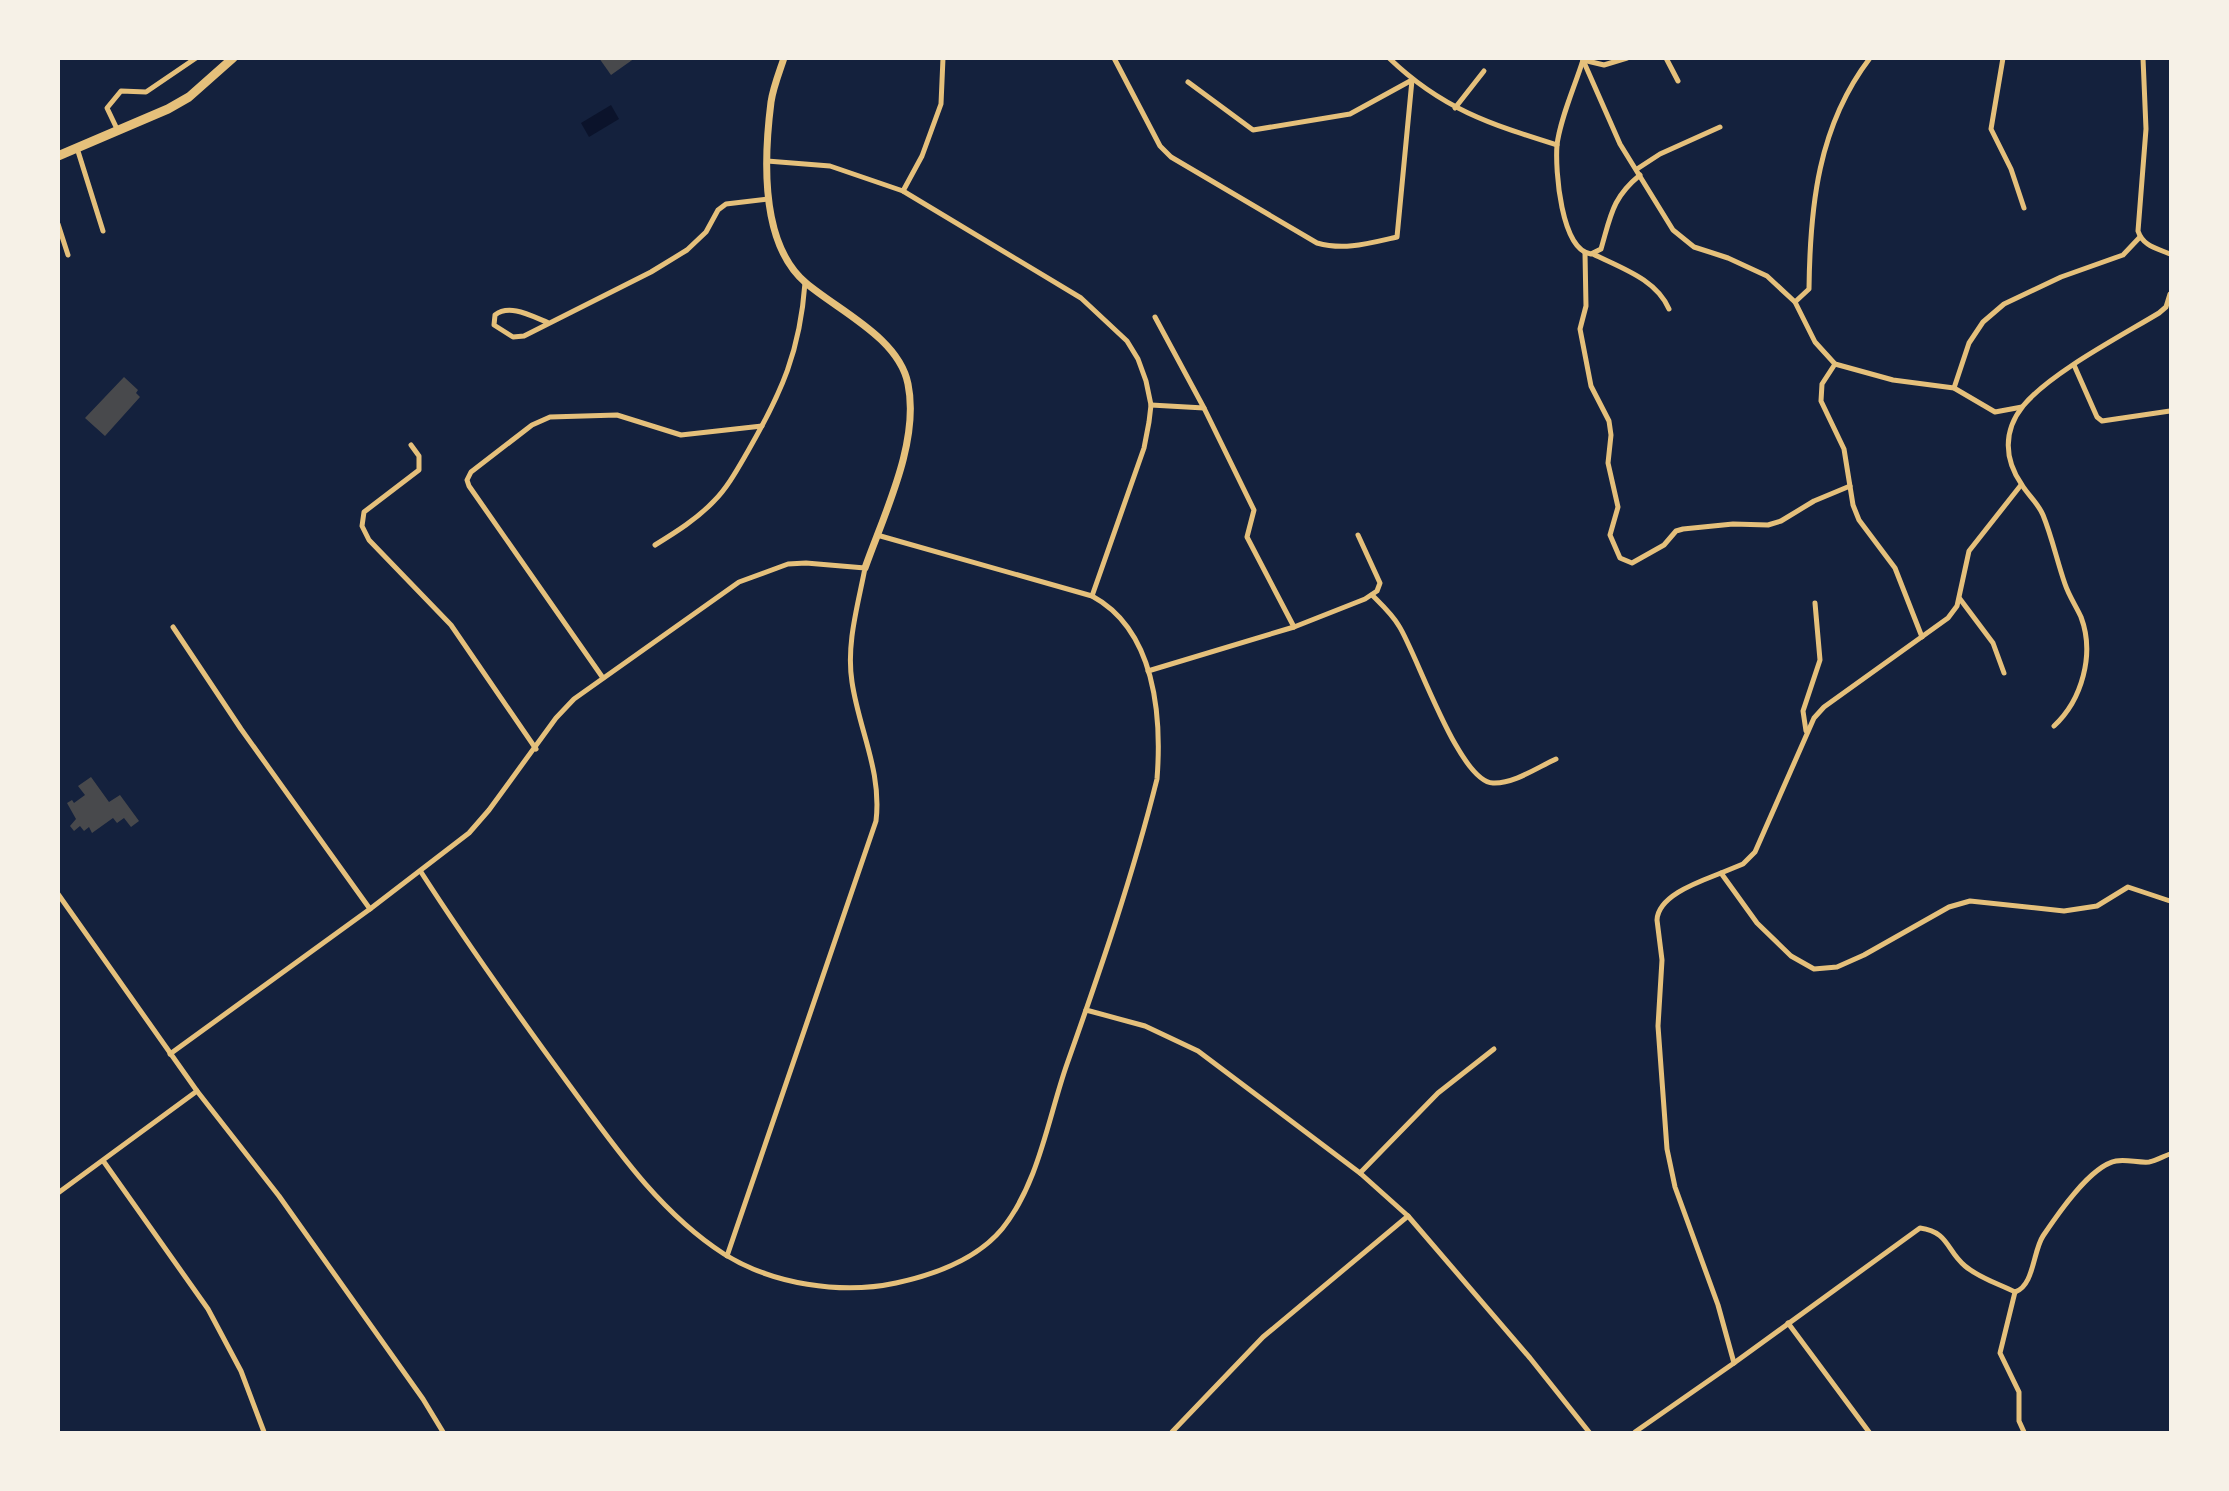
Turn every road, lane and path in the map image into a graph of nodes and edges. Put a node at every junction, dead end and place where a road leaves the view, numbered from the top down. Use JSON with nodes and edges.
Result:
{"nodes":[{"id":1,"x":196,"y":58,"type":"edge"},
{"id":2,"x":233,"y":58,"type":"edge"},
{"id":3,"x":784,"y":58,"type":"edge"},
{"id":4,"x":943,"y":58,"type":"edge"},
{"id":5,"x":1114,"y":58,"type":"edge"},
{"id":6,"x":1389,"y":58,"type":"edge"},
{"id":7,"x":1627,"y":58,"type":"edge"},
{"id":8,"x":1666,"y":58,"type":"edge"},
{"id":9,"x":1870,"y":58,"type":"edge"},
{"id":10,"x":2003,"y":58,"type":"edge"},
{"id":11,"x":2143,"y":58,"type":"edge"},
{"id":12,"x":1583,"y":59,"type":"edge"},
{"id":13,"x":1484,"y":71,"type":"dead end"},
{"id":14,"x":1412,"y":80,"type":"junction"},
{"id":15,"x":1678,"y":81,"type":"dead end"},
{"id":16,"x":1188,"y":82,"type":"dead end"},
{"id":17,"x":1455,"y":108,"type":"junction"},
{"id":18,"x":1720,"y":127,"type":"dead end"},
{"id":19,"x":117,"y":131,"type":"junction"},
{"id":20,"x":1557,"y":145,"type":"junction"},
{"id":21,"x":77,"y":148,"type":"junction"},
{"id":22,"x":58,"y":156,"type":"edge"},
{"id":23,"x":767,"y":161,"type":"junction"},
{"id":24,"x":1638,"y":172,"type":"junction"},
{"id":25,"x":903,"y":191,"type":"junction"},
{"id":26,"x":768,"y":199,"type":"junction"},
{"id":27,"x":2024,"y":208,"type":"dead end"},
{"id":28,"x":58,"y":224,"type":"edge"},
{"id":29,"x":103,"y":231,"type":"dead end"},
{"id":30,"x":2140,"y":237,"type":"junction"},
{"id":31,"x":1588,"y":253,"type":"junction"},
{"id":32,"x":2170,"y":254,"type":"edge"},
{"id":33,"x":68,"y":255,"type":"dead end"},
{"id":34,"x":805,"y":283,"type":"junction"},
{"id":35,"x":2170,"y":294,"type":"edge"},
{"id":36,"x":1795,"y":302,"type":"junction"},
{"id":37,"x":1669,"y":309,"type":"dead end"},
{"id":38,"x":1155,"y":317,"type":"dead end"},
{"id":39,"x":549,"y":323,"type":"junction"},
{"id":40,"x":1835,"y":364,"type":"junction"},
{"id":41,"x":2074,"y":365,"type":"junction"},
{"id":42,"x":1954,"y":388,"type":"junction"},
{"id":43,"x":1151,"y":405,"type":"junction"},
{"id":44,"x":2022,"y":406,"type":"junction"},
{"id":45,"x":1204,"y":408,"type":"junction"},
{"id":46,"x":2170,"y":411,"type":"edge"},
{"id":47,"x":762,"y":426,"type":"junction"},
{"id":48,"x":411,"y":445,"type":"dead end"},
{"id":49,"x":2021,"y":484,"type":"junction"},
{"id":50,"x":1850,"y":486,"type":"junction"},
{"id":51,"x":877,"y":535,"type":"junction"},
{"id":52,"x":1358,"y":535,"type":"dead end"},
{"id":53,"x":655,"y":545,"type":"dead end"},
{"id":54,"x":865,"y":568,"type":"junction"},
{"id":55,"x":1372,"y":595,"type":"junction"},
{"id":56,"x":1092,"y":596,"type":"junction"},
{"id":57,"x":1960,"y":599,"type":"junction"},
{"id":58,"x":1815,"y":603,"type":"dead end"},
{"id":59,"x":173,"y":627,"type":"dead end"},
{"id":60,"x":1294,"y":627,"type":"junction"},
{"id":61,"x":1922,"y":637,"type":"junction"},
{"id":62,"x":1148,"y":671,"type":"junction"},
{"id":63,"x":2004,"y":673,"type":"dead end"},
{"id":64,"x":603,"y":678,"type":"junction"},
{"id":65,"x":2054,"y":726,"type":"dead end"},
{"id":66,"x":1806,"y":731,"type":"junction"},
{"id":67,"x":536,"y":749,"type":"junction"},
{"id":68,"x":1556,"y":759,"type":"dead end"},
{"id":69,"x":420,"y":872,"type":"junction"},
{"id":70,"x":1721,"y":873,"type":"junction"},
{"id":71,"x":58,"y":894,"type":"edge"},
{"id":72,"x":2170,"y":900,"type":"edge"},
{"id":73,"x":370,"y":909,"type":"junction"},
{"id":74,"x":1086,"y":1010,"type":"junction"},
{"id":75,"x":1494,"y":1049,"type":"dead end"},
{"id":76,"x":170,"y":1054,"type":"junction"},
{"id":77,"x":197,"y":1091,"type":"junction"},
{"id":78,"x":2170,"y":1154,"type":"edge"},
{"id":79,"x":104,"y":1162,"type":"junction"},
{"id":80,"x":1360,"y":1173,"type":"junction"},
{"id":81,"x":58,"y":1193,"type":"edge"},
{"id":82,"x":1408,"y":1216,"type":"junction"},
{"id":83,"x":727,"y":1256,"type":"junction"},
{"id":84,"x":2015,"y":1292,"type":"junction"},
{"id":85,"x":1788,"y":1323,"type":"junction"},
{"id":86,"x":1734,"y":1363,"type":"junction"},
{"id":87,"x":264,"y":1432,"type":"edge"},
{"id":88,"x":443,"y":1432,"type":"edge"},
{"id":89,"x":1172,"y":1432,"type":"edge"},
{"id":90,"x":1589,"y":1432,"type":"edge"},
{"id":91,"x":1635,"y":1432,"type":"edge"},
{"id":92,"x":1869,"y":1432,"type":"edge"},
{"id":93,"x":2024,"y":1432,"type":"edge"}],
"edges":[{"from":1,"to":19,"type":"street"},
{"from":2,"to":19,"type":"highway"},
{"from":3,"to":23,"type":"street"},
{"from":4,"to":25,"type":"street"},
{"from":5,"to":14,"type":"street"},
{"from":6,"to":14,"type":"street"},
{"from":7,"to":12,"type":"street"},
{"from":8,"to":15,"type":"street"},
{"from":9,"to":36,"type":"street"},
{"from":10,"to":27,"type":"street"},
{"from":11,"to":30,"type":"street"},
{"from":12,"to":20,"type":"street"},
{"from":12,"to":24,"type":"street"},
{"from":13,"to":17,"type":"street"},
{"from":14,"to":16,"type":"street"},
{"from":14,"to":17,"type":"street"},
{"from":17,"to":20,"type":"street"},
{"from":18,"to":24,"type":"street"},
{"from":19,"to":21,"type":"highway"},
{"from":20,"to":31,"type":"street"},
{"from":21,"to":22,"type":"highway"},
{"from":21,"to":29,"type":"street"},
{"from":23,"to":25,"type":"street"},
{"from":23,"to":26,"type":"street"},
{"from":24,"to":31,"type":"street"},
{"from":24,"to":36,"type":"street"},
{"from":25,"to":43,"type":"street"},
{"from":26,"to":34,"type":"street"},
{"from":26,"to":39,"type":"street"},
{"from":28,"to":33,"type":"street"},
{"from":30,"to":32,"type":"street"},
{"from":30,"to":42,"type":"street"},
{"from":31,"to":37,"type":"street"},
{"from":31,"to":50,"type":"street"},
{"from":34,"to":47,"type":"street"},
{"from":34,"to":51,"type":"street"},
{"from":35,"to":41,"type":"street"},
{"from":36,"to":40,"type":"street"},
{"from":38,"to":45,"type":"street"},
{"from":39,"to":39,"type":"street"},
{"from":40,"to":42,"type":"street"},
{"from":40,"to":50,"type":"street"},
{"from":41,"to":44,"type":"street"},
{"from":41,"to":46,"type":"street"},
{"from":42,"to":44,"type":"street"},
{"from":43,"to":45,"type":"street"},
{"from":43,"to":56,"type":"street"},
{"from":44,"to":49,"type":"street"},
{"from":45,"to":60,"type":"street"},
{"from":47,"to":53,"type":"street"},
{"from":47,"to":64,"type":"street"},
{"from":48,"to":67,"type":"street"},
{"from":49,"to":57,"type":"street"},
{"from":49,"to":65,"type":"street"},
{"from":50,"to":61,"type":"street"},
{"from":51,"to":54,"type":"street"},
{"from":51,"to":56,"type":"street"},
{"from":52,"to":55,"type":"street"},
{"from":54,"to":64,"type":"street"},
{"from":54,"to":83,"type":"street"},
{"from":55,"to":60,"type":"street"},
{"from":55,"to":68,"type":"street"},
{"from":56,"to":62,"type":"street"},
{"from":57,"to":61,"type":"street"},
{"from":57,"to":63,"type":"street"},
{"from":58,"to":66,"type":"street"},
{"from":59,"to":73,"type":"street"},
{"from":60,"to":62,"type":"street"},
{"from":61,"to":66,"type":"street"},
{"from":62,"to":74,"type":"street"},
{"from":64,"to":67,"type":"street"},
{"from":66,"to":70,"type":"street"},
{"from":67,"to":69,"type":"street"},
{"from":69,"to":73,"type":"street"},
{"from":69,"to":83,"type":"street"},
{"from":70,"to":72,"type":"street"},
{"from":70,"to":86,"type":"street"},
{"from":71,"to":76,"type":"street"},
{"from":73,"to":76,"type":"street"},
{"from":74,"to":80,"type":"street"},
{"from":74,"to":83,"type":"street"},
{"from":75,"to":80,"type":"street"},
{"from":76,"to":77,"type":"street"},
{"from":77,"to":79,"type":"street"},
{"from":77,"to":88,"type":"street"},
{"from":78,"to":84,"type":"street"},
{"from":79,"to":81,"type":"street"},
{"from":79,"to":87,"type":"street"},
{"from":80,"to":82,"type":"street"},
{"from":82,"to":89,"type":"street"},
{"from":82,"to":90,"type":"street"},
{"from":84,"to":85,"type":"street"},
{"from":84,"to":93,"type":"street"},
{"from":85,"to":86,"type":"street"},
{"from":85,"to":92,"type":"street"},
{"from":86,"to":91,"type":"street"}]}
